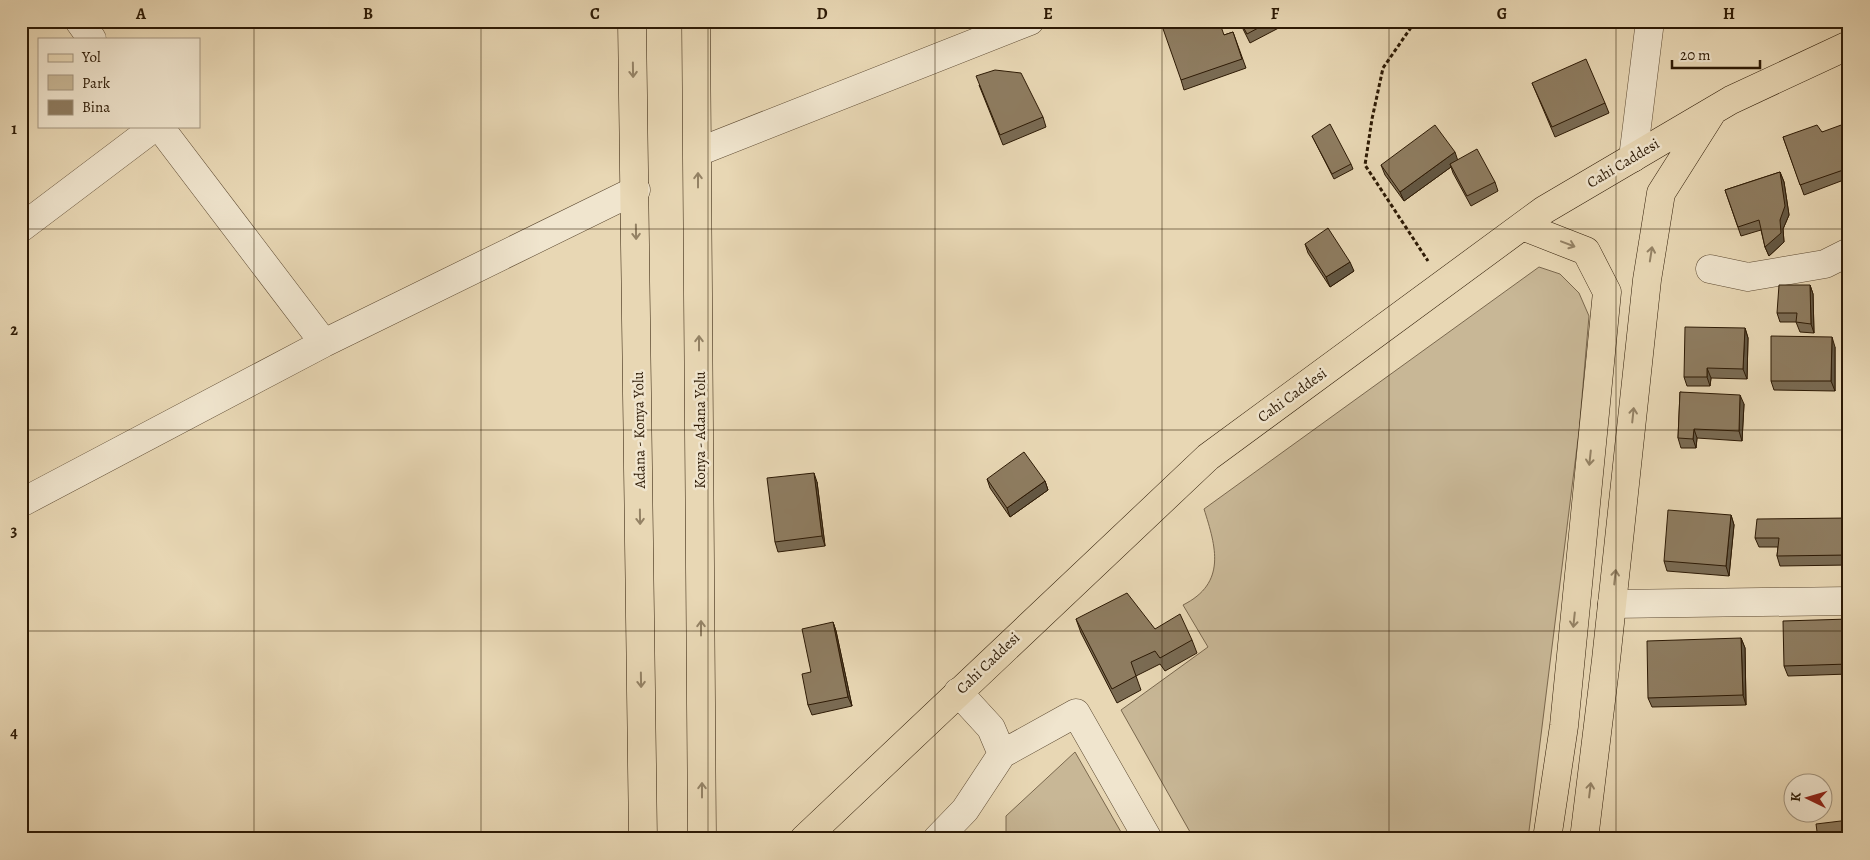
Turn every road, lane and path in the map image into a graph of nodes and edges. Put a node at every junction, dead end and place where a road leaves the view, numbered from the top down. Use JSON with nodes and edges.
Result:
{"nodes":[{"id":1,"x":79,"y":21,"type":"edge"},
{"id":2,"x":632,"y":21,"type":"edge"},
{"id":3,"x":696,"y":21,"type":"edge"},
{"id":4,"x":1030,"y":21,"type":"edge"},
{"id":5,"x":1412,"y":21,"type":"edge"},
{"id":6,"x":1650,"y":21,"type":"edge"},
{"id":7,"x":91,"y":38,"type":"edge"},
{"id":8,"x":1849,"y":45,"type":"edge"},
{"id":9,"x":1714,"y":110,"type":"junction"},
{"id":10,"x":154,"y":128,"type":"edge"},
{"id":11,"x":159,"y":128,"type":"edge"},
{"id":12,"x":698,"y":152,"type":"junction"},
{"id":13,"x":1633,"y":158,"type":"junction"},
{"id":14,"x":636,"y":190,"type":"junction"},
{"id":15,"x":1522,"y":226,"type":"junction"},
{"id":16,"x":21,"y":228,"type":"edge"},
{"id":17,"x":1849,"y":252,"type":"edge"},
{"id":18,"x":1710,"y":269,"type":"dead end"},
{"id":19,"x":1443,"y":284,"type":"junction"},
{"id":20,"x":324,"y":343,"type":"junction"},
{"id":21,"x":21,"y":503,"type":"edge"},
{"id":22,"x":1849,"y":601,"type":"edge"},
{"id":23,"x":1612,"y":604,"type":"junction"},
{"id":24,"x":958,"y":692,"type":"junction"},
{"id":25,"x":1002,"y":754,"type":"junction"},
{"id":26,"x":841,"y":806,"type":"junction"},
{"id":27,"x":643,"y":839,"type":"edge"},
{"id":28,"x":702,"y":839,"type":"edge"},
{"id":29,"x":804,"y":839,"type":"edge"},
{"id":30,"x":833,"y":839,"type":"edge"},
{"id":31,"x":937,"y":839,"type":"edge"},
{"id":32,"x":1148,"y":839,"type":"edge"},
{"id":33,"x":1547,"y":839,"type":"edge"},
{"id":34,"x":1584,"y":839,"type":"edge"}],
"edges":[{"from":1,"to":7,"type":"street"},
{"from":2,"to":14,"type":"main road","name":"Adana - Konya Yolu","one_way":true},
{"from":3,"to":12,"type":"main road","name":"Konya - Adana Yolu"},
{"from":4,"to":12,"type":"street"},
{"from":5,"to":19,"type":"path"},
{"from":6,"to":13,"type":"street"},
{"from":8,"to":9,"type":"main road","name":"Cahi Caddesi"},
{"from":9,"to":13,"type":"main road","name":"Cahi Caddesi"},
{"from":23,"to":9,"type":"main road","one_way":true},
{"from":10,"to":16,"type":"street"},
{"from":11,"to":20,"type":"street"},
{"from":28,"to":12,"type":"main road","name":"Konya - Adana Yolu","one_way":true},
{"from":13,"to":15,"type":"main road","name":"Cahi Caddesi"},
{"from":14,"to":20,"type":"street"},
{"from":14,"to":27,"type":"main road","name":"Adana - Konya Yolu","one_way":true},
{"from":15,"to":19,"type":"main road","name":"Cahi Caddesi"},
{"from":15,"to":33,"type":"main road","one_way":true},
{"from":17,"to":18,"type":"street"},
{"from":19,"to":24,"type":"main road","name":"Cahi Caddesi"},
{"from":20,"to":21,"type":"street"},
{"from":22,"to":23,"type":"street"},
{"from":34,"to":23,"type":"main road","one_way":true},
{"from":24,"to":25,"type":"street"},
{"from":24,"to":26,"type":"main road","name":"Cahi Caddesi"},
{"from":25,"to":31,"type":"street"},
{"from":25,"to":32,"type":"street"},
{"from":26,"to":29,"type":"main road","name":"Cahi Caddesi"},
{"from":26,"to":30,"type":"main road"}]}
